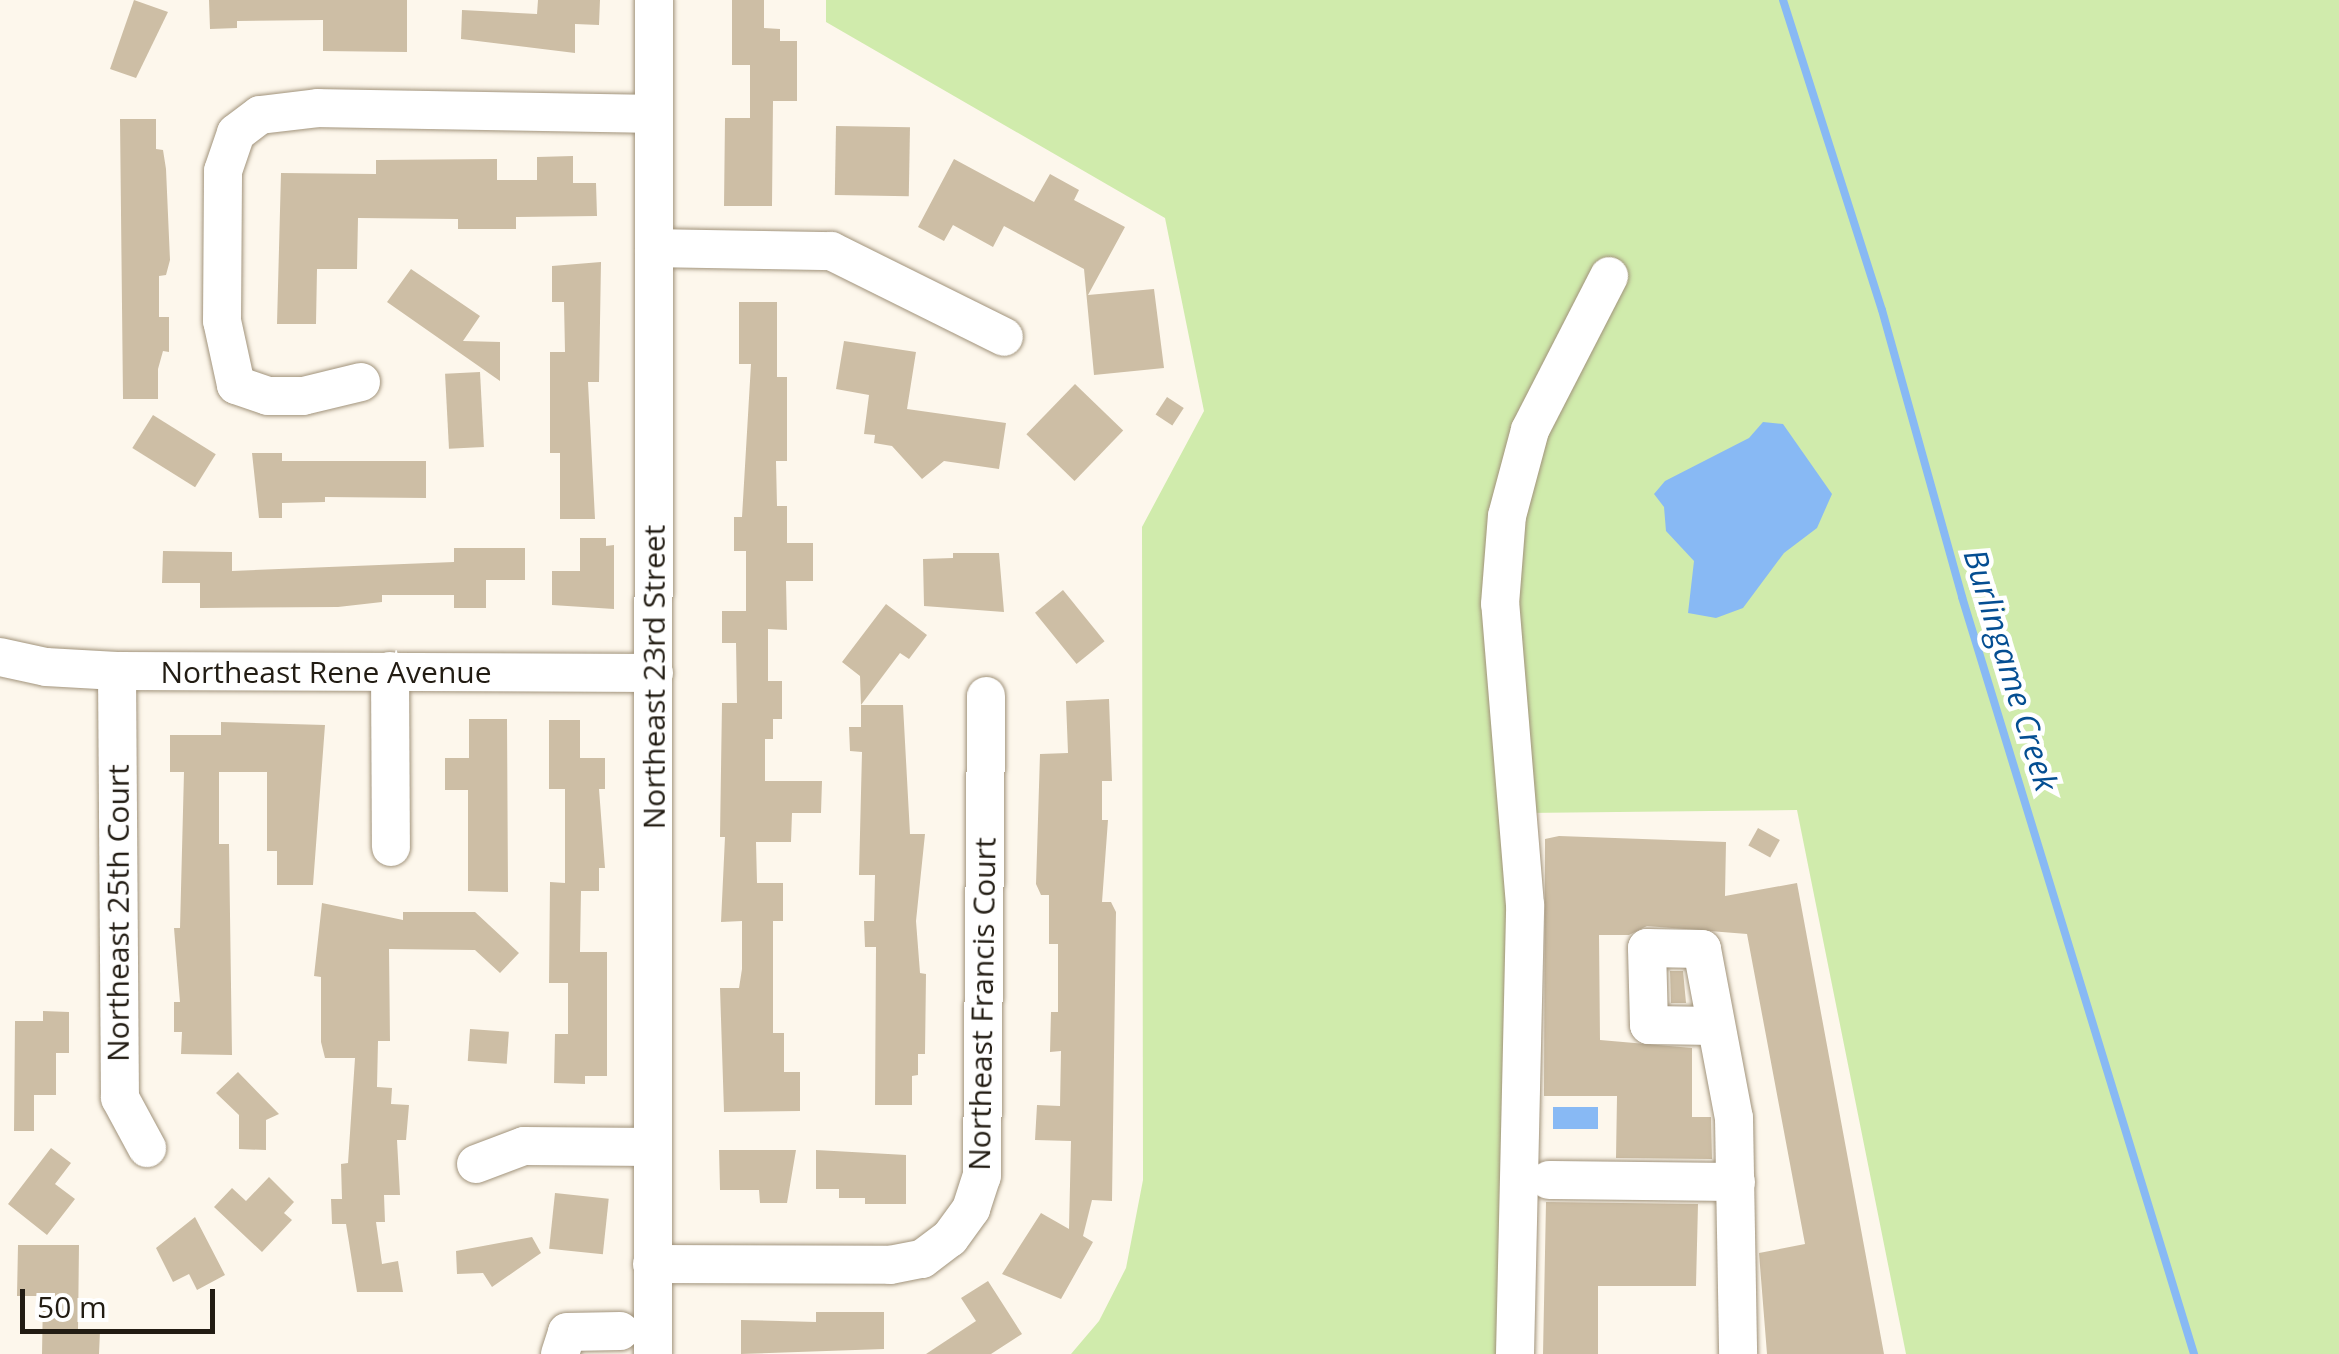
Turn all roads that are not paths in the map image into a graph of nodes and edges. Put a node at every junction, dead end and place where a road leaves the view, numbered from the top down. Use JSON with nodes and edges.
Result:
{"nodes":[{"id":1,"x":654,"y":0,"type":"edge"},
{"id":2,"x":653,"y":114,"type":"junction"},
{"id":3,"x":654,"y":248,"type":"junction"},
{"id":4,"x":1608,"y":276,"type":"dead end"},
{"id":5,"x":1004,"y":336,"type":"dead end"},
{"id":6,"x":361,"y":382,"type":"dead end"},
{"id":7,"x":0,"y":657,"type":"edge"},
{"id":8,"x":117,"y":671,"type":"junction"},
{"id":9,"x":390,"y":671,"type":"junction"},
{"id":10,"x":654,"y":674,"type":"junction"},
{"id":11,"x":986,"y":696,"type":"dead end"},
{"id":12,"x":391,"y":847,"type":"dead end"},
{"id":13,"x":1715,"y":1026,"type":"dead end"},
{"id":14,"x":653,"y":1147,"type":"junction"},
{"id":15,"x":147,"y":1148,"type":"dead end"},
{"id":16,"x":476,"y":1164,"type":"dead end"},
{"id":17,"x":1549,"y":1180,"type":"dead end"},
{"id":18,"x":1736,"y":1182,"type":"junction"},
{"id":19,"x":652,"y":1264,"type":"junction"},
{"id":20,"x":620,"y":1332,"type":"dead end"},
{"id":21,"x":560,"y":1354,"type":"edge"},
{"id":22,"x":652,"y":1354,"type":"edge"},
{"id":23,"x":1516,"y":1354,"type":"edge"},
{"id":24,"x":1738,"y":1354,"type":"edge"}],
"edges":[{"from":1,"to":2,"type":"street","name":"Northeast 23rd Street"},
{"from":2,"to":3,"type":"street","name":"Northeast 23rd Street"},
{"from":2,"to":6,"type":"street"},
{"from":3,"to":5,"type":"street"},
{"from":3,"to":10,"type":"street","name":"Northeast 23rd Street"},
{"from":4,"to":23,"type":"street"},
{"from":7,"to":8,"type":"street","name":"Northeast Rene Avenue"},
{"from":8,"to":9,"type":"street","name":"Northeast Rene Avenue"},
{"from":8,"to":15,"type":"street","name":"Northeast 25th Court"},
{"from":9,"to":10,"type":"street","name":"Northeast Rene Avenue"},
{"from":9,"to":12,"type":"street"},
{"from":10,"to":14,"type":"street","name":"Northeast 23rd Street"},
{"from":11,"to":19,"type":"street","name":"Northeast Francis Court"},
{"from":13,"to":18,"type":"street"},
{"from":14,"to":16,"type":"street"},
{"from":14,"to":19,"type":"street","name":"Northeast 23rd Street"},
{"from":17,"to":18,"type":"street"},
{"from":18,"to":24,"type":"street"},
{"from":19,"to":22,"type":"street","name":"Northeast 23rd Street"},
{"from":20,"to":21,"type":"street"}]}
